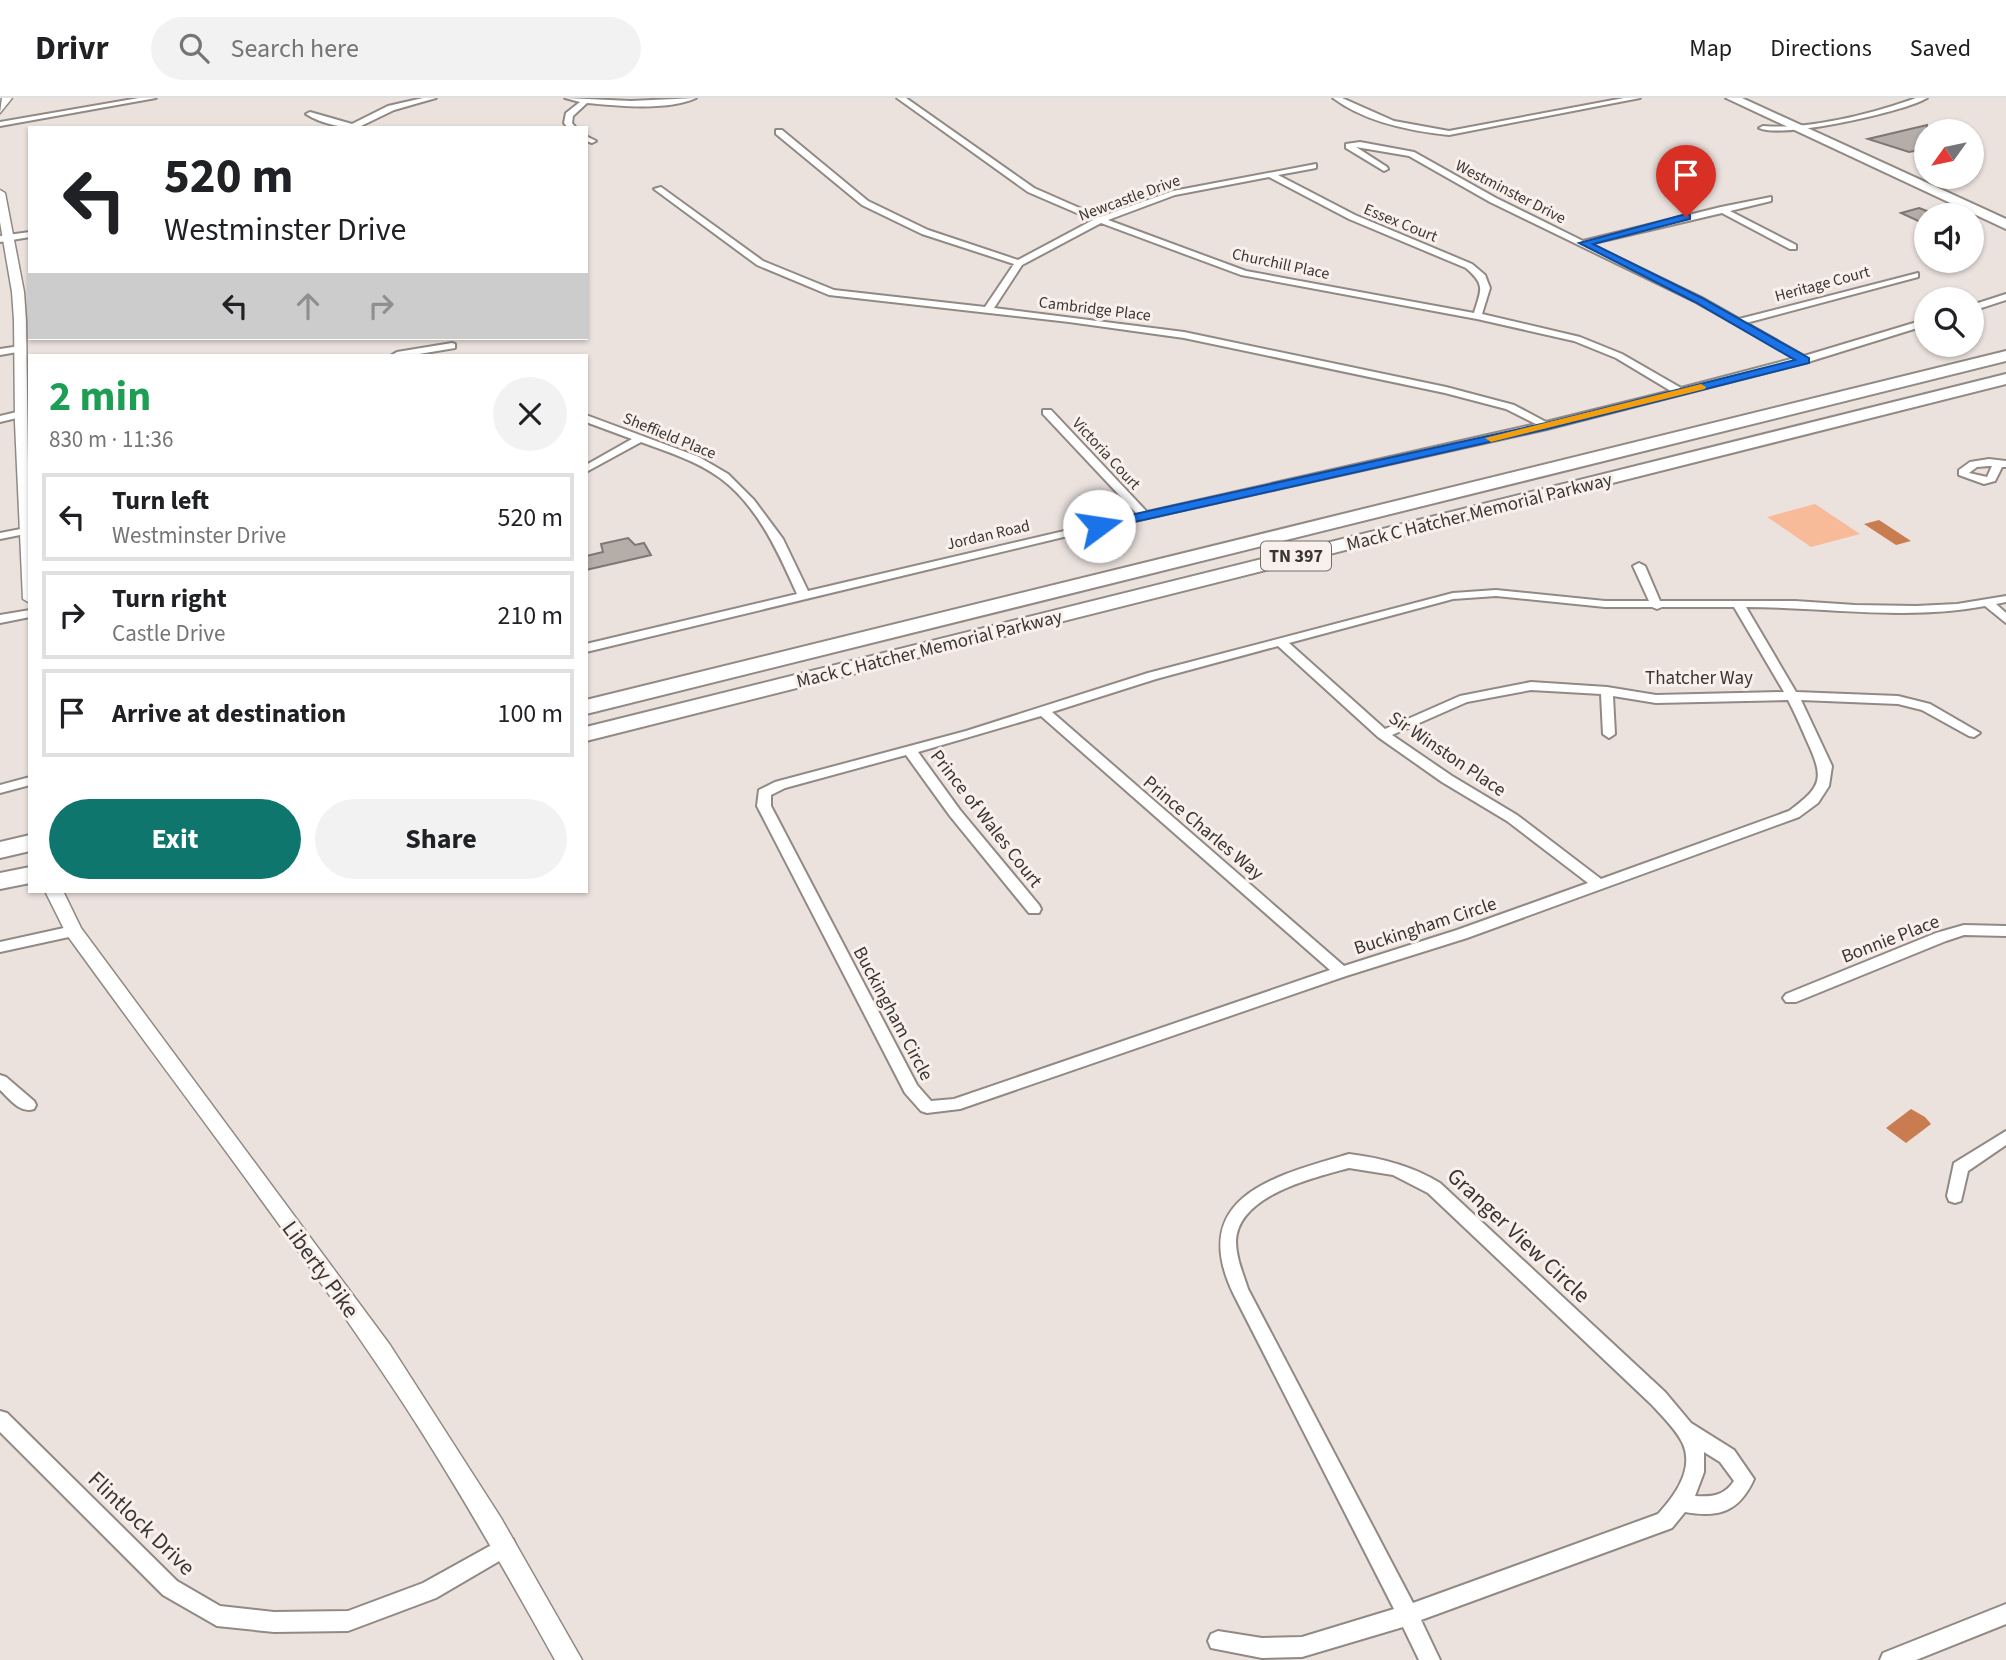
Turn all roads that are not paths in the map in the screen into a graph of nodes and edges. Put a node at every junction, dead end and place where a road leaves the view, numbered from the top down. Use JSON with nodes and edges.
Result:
{"nodes":[{"id":1,"x":7,"y":98,"type":"edge"},
{"id":2,"x":152,"y":98,"type":"edge"},
{"id":3,"x":432,"y":98,"type":"edge"},
{"id":4,"x":569,"y":98,"type":"edge"},
{"id":5,"x":692,"y":98,"type":"edge"},
{"id":6,"x":901,"y":98,"type":"edge"},
{"id":7,"x":1337,"y":98,"type":"edge"},
{"id":8,"x":1636,"y":98,"type":"edge"},
{"id":9,"x":1732,"y":98,"type":"edge"},
{"id":10,"x":1923,"y":98,"type":"edge"},
{"id":11,"x":586,"y":100,"type":"junction"},
{"id":12,"x":0,"y":110,"type":"edge"},
{"id":13,"x":310,"y":114,"type":"dead end"},
{"id":14,"x":0,"y":124,"type":"edge"},
{"id":15,"x":352,"y":126,"type":"edge"},
{"id":16,"x":359,"y":126,"type":"edge"},
{"id":17,"x":571,"y":126,"type":"edge"},
{"id":18,"x":1796,"y":127,"type":"junction"},
{"id":19,"x":1763,"y":128,"type":"dead end"},
{"id":20,"x":779,"y":132,"type":"dead end"},
{"id":21,"x":1313,"y":166,"type":"dead end"},
{"id":22,"x":1384,"y":169,"type":"dead end"},
{"id":23,"x":1272,"y":175,"type":"junction"},
{"id":24,"x":658,"y":188,"type":"dead end"},
{"id":25,"x":0,"y":193,"type":"edge"},
{"id":26,"x":1768,"y":199,"type":"dead end"},
{"id":27,"x":1721,"y":209,"type":"junction"},
{"id":28,"x":1100,"y":220,"type":"junction"},
{"id":29,"x":2006,"y":225,"type":"edge"},
{"id":30,"x":28,"y":234,"type":"edge"},
{"id":31,"x":4,"y":239,"type":"edge"},
{"id":32,"x":1584,"y":243,"type":"junction"},
{"id":33,"x":1793,"y":247,"type":"dead end"},
{"id":34,"x":1019,"y":263,"type":"junction"},
{"id":35,"x":1915,"y":275,"type":"dead end"},
{"id":36,"x":2006,"y":297,"type":"edge"},
{"id":37,"x":1984,"y":304,"type":"edge"},
{"id":38,"x":987,"y":311,"type":"junction"},
{"id":39,"x":1477,"y":316,"type":"junction"},
{"id":40,"x":1737,"y":322,"type":"junction"},
{"id":41,"x":1914,"y":326,"type":"edge"},
{"id":42,"x":452,"y":342,"type":"edge"},
{"id":43,"x":0,"y":352,"type":"edge"},
{"id":44,"x":20,"y":353,"type":"junction"},
{"id":45,"x":401,"y":354,"type":"edge"},
{"id":46,"x":2006,"y":356,"type":"edge"},
{"id":47,"x":1805,"y":360,"type":"junction"},
{"id":48,"x":0,"y":361,"type":"edge"},
{"id":49,"x":2006,"y":379,"type":"edge"},
{"id":50,"x":1681,"y":392,"type":"junction"},
{"id":51,"x":1047,"y":412,"type":"dead end"},
{"id":52,"x":20,"y":414,"type":"junction"},
{"id":53,"x":0,"y":419,"type":"edge"},
{"id":54,"x":588,"y":419,"type":"edge"},
{"id":55,"x":1547,"y":426,"type":"junction"},
{"id":56,"x":639,"y":439,"type":"junction"},
{"id":57,"x":588,"y":469,"type":"edge"},
{"id":58,"x":1144,"y":515,"type":"junction"},
{"id":59,"x":26,"y":531,"type":"junction"},
{"id":60,"x":0,"y":536,"type":"edge"},
{"id":61,"x":28,"y":565,"type":"edge"},
{"id":62,"x":1639,"y":566,"type":"dead end"},
{"id":63,"x":803,"y":594,"type":"junction"},
{"id":64,"x":2006,"y":600,"type":"edge"},
{"id":65,"x":1738,"y":604,"type":"junction"},
{"id":66,"x":1989,"y":604,"type":"junction"},
{"id":67,"x":1657,"y":606,"type":"junction"},
{"id":68,"x":28,"y":613,"type":"edge"},
{"id":69,"x":2006,"y":619,"type":"edge"},
{"id":70,"x":0,"y":620,"type":"edge"},
{"id":71,"x":1282,"y":643,"type":"junction"},
{"id":72,"x":588,"y":648,"type":"edge"},
{"id":73,"x":1607,"y":691,"type":"junction"},
{"id":74,"x":1791,"y":696,"type":"junction"},
{"id":75,"x":588,"y":706,"type":"edge"},
{"id":76,"x":1042,"y":710,"type":"junction"},
{"id":77,"x":1974,"y":733,"type":"dead end"},
{"id":78,"x":588,"y":734,"type":"edge"},
{"id":79,"x":1383,"y":734,"type":"junction"},
{"id":80,"x":1609,"y":734,"type":"dead end"},
{"id":81,"x":910,"y":751,"type":"junction"},
{"id":82,"x":28,"y":781,"type":"edge"},
{"id":83,"x":0,"y":789,"type":"edge"},
{"id":84,"x":28,"y":843,"type":"edge"},
{"id":85,"x":0,"y":850,"type":"edge"},
{"id":86,"x":28,"y":875,"type":"edge"},
{"id":87,"x":0,"y":881,"type":"edge"},
{"id":88,"x":1600,"y":885,"type":"junction"},
{"id":89,"x":55,"y":893,"type":"edge"},
{"id":90,"x":1034,"y":909,"type":"dead end"},
{"id":91,"x":73,"y":931,"type":"junction"},
{"id":92,"x":2006,"y":931,"type":"edge"},
{"id":93,"x":0,"y":947,"type":"edge"},
{"id":94,"x":1341,"y":972,"type":"junction"},
{"id":95,"x":1791,"y":998,"type":"dead end"},
{"id":96,"x":0,"y":1081,"type":"edge"},
{"id":97,"x":28,"y":1105,"type":"dead end"},
{"id":98,"x":2006,"y":1138,"type":"edge"},
{"id":99,"x":1955,"y":1196,"type":"dead end"},
{"id":100,"x":0,"y":1419,"type":"edge"},
{"id":101,"x":1682,"y":1428,"type":"junction"},
{"id":102,"x":1683,"y":1503,"type":"junction"},
{"id":103,"x":506,"y":1546,"type":"junction"},
{"id":104,"x":2006,"y":1614,"type":"edge"},
{"id":105,"x":1408,"y":1615,"type":"junction"},
{"id":106,"x":1218,"y":1641,"type":"dead end"},
{"id":107,"x":569,"y":1660,"type":"edge"},
{"id":108,"x":1430,"y":1660,"type":"edge"},
{"id":109,"x":1890,"y":1660,"type":"edge"}],
"edges":[{"from":1,"to":12,"type":"street"},
{"from":2,"to":14,"type":"street"},
{"from":3,"to":16,"type":"street"},
{"from":4,"to":11,"type":"street"},
{"from":5,"to":11,"type":"street"},
{"from":6,"to":28,"type":"street","name":"Churchill Place"},
{"from":7,"to":8,"type":"street"},
{"from":9,"to":18,"type":"highway"},
{"from":10,"to":18,"type":"street"},
{"from":11,"to":17,"type":"street"},
{"from":13,"to":15,"type":"street"},
{"from":18,"to":19,"type":"street"},
{"from":18,"to":29,"type":"highway"},
{"from":20,"to":34,"type":"street"},
{"from":21,"to":23,"type":"street","name":"Newcastle Drive"},
{"from":22,"to":32,"type":"street","name":"Westminster Drive"},
{"from":23,"to":28,"type":"street","name":"Newcastle Drive"},
{"from":23,"to":39,"type":"street","name":"Essex Court"},
{"from":24,"to":38,"type":"street","name":"Cambridge Place"},
{"from":25,"to":31,"type":"street"},
{"from":26,"to":27,"type":"street"},
{"from":27,"to":32,"type":"street"},
{"from":27,"to":33,"type":"street"},
{"from":28,"to":34,"type":"street","name":"Newcastle Drive"},
{"from":28,"to":39,"type":"street","name":"Churchill Place"},
{"from":30,"to":31,"type":"street"},
{"from":31,"to":44,"type":"street"},
{"from":32,"to":40,"type":"street","name":"Westminster Drive"},
{"from":34,"to":38,"type":"street","name":"Newcastle Drive"},
{"from":35,"to":40,"type":"street","name":"Heritage Court"},
{"from":36,"to":37,"type":"street"},
{"from":38,"to":55,"type":"street","name":"Cambridge Place"},
{"from":39,"to":50,"type":"street","name":"Churchill Place"},
{"from":40,"to":47,"type":"street","name":"Westminster Drive"},
{"from":41,"to":47,"type":"street","name":"Jordan Road"},
{"from":42,"to":45,"type":"street"},
{"from":43,"to":44,"type":"street"},
{"from":44,"to":48,"type":"street"},
{"from":44,"to":52,"type":"street"},
{"from":46,"to":75,"type":"highway","name":"Mack C Hatcher Memorial Parkway","number":"TN 397"},
{"from":47,"to":50,"type":"street","name":"Jordan Road"},
{"from":49,"to":78,"type":"highway","name":"Mack C Hatcher Memorial Parkway","number":"TN 397"},
{"from":50,"to":55,"type":"street","name":"Jordan Road"},
{"from":51,"to":58,"type":"street","name":"Victoria Court"},
{"from":52,"to":53,"type":"street"},
{"from":52,"to":59,"type":"street"},
{"from":54,"to":56,"type":"street","name":"Sheffield Place"},
{"from":55,"to":58,"type":"street","name":"Jordan Road"},
{"from":56,"to":57,"type":"street"},
{"from":56,"to":63,"type":"street","name":"Sheffield Place"},
{"from":58,"to":63,"type":"street","name":"Jordan Road"},
{"from":59,"to":60,"type":"street"},
{"from":59,"to":61,"type":"street"},
{"from":62,"to":67,"type":"street"},
{"from":63,"to":72,"type":"street","name":"Jordan Road"},
{"from":64,"to":66,"type":"street","name":"Buckingham Circle"},
{"from":65,"to":66,"type":"street","name":"Buckingham Circle"},
{"from":65,"to":67,"type":"street","name":"Buckingham Circle"},
{"from":65,"to":74,"type":"street","name":"Buckingham Circle"},
{"from":66,"to":69,"type":"street"},
{"from":67,"to":71,"type":"street","name":"Buckingham Circle"},
{"from":68,"to":70,"type":"street"},
{"from":71,"to":76,"type":"street","name":"Buckingham Circle"},
{"from":71,"to":79,"type":"street","name":"Sir Winston Place"},
{"from":73,"to":74,"type":"street","name":"Thatcher Way"},
{"from":73,"to":79,"type":"street","name":"Thatcher Way"},
{"from":73,"to":80,"type":"street"},
{"from":74,"to":77,"type":"street","name":"Thatcher Way"},
{"from":74,"to":88,"type":"street","name":"Buckingham Circle"},
{"from":76,"to":81,"type":"street","name":"Buckingham Circle"},
{"from":76,"to":94,"type":"street","name":"Prince Charles Way"},
{"from":79,"to":88,"type":"street","name":"Sir Winston Place"},
{"from":81,"to":90,"type":"street","name":"Prince of Wales Court"},
{"from":81,"to":94,"type":"street","name":"Buckingham Circle"},
{"from":82,"to":83,"type":"street"},
{"from":84,"to":85,"type":"highway"},
{"from":86,"to":87,"type":"highway"},
{"from":88,"to":94,"type":"street","name":"Buckingham Circle"},
{"from":89,"to":91,"type":"street","name":"Liberty Pike"},
{"from":91,"to":93,"type":"street"},
{"from":91,"to":103,"type":"street","name":"Liberty Pike"},
{"from":92,"to":95,"type":"street","name":"Bonnie Place"},
{"from":96,"to":97,"type":"street"},
{"from":98,"to":99,"type":"street"},
{"from":100,"to":103,"type":"street","name":"Flintlock Drive"},
{"from":101,"to":102,"type":"street","name":"Granger View Circle"},
{"from":101,"to":102,"type":"street"},
{"from":101,"to":105,"type":"street","name":"Granger View Circle"},
{"from":102,"to":105,"type":"street"},
{"from":103,"to":107,"type":"street","name":"Liberty Pike"},
{"from":104,"to":109,"type":"street"},
{"from":105,"to":106,"type":"street"},
{"from":105,"to":108,"type":"street","name":"Granger View Circle"}]}
